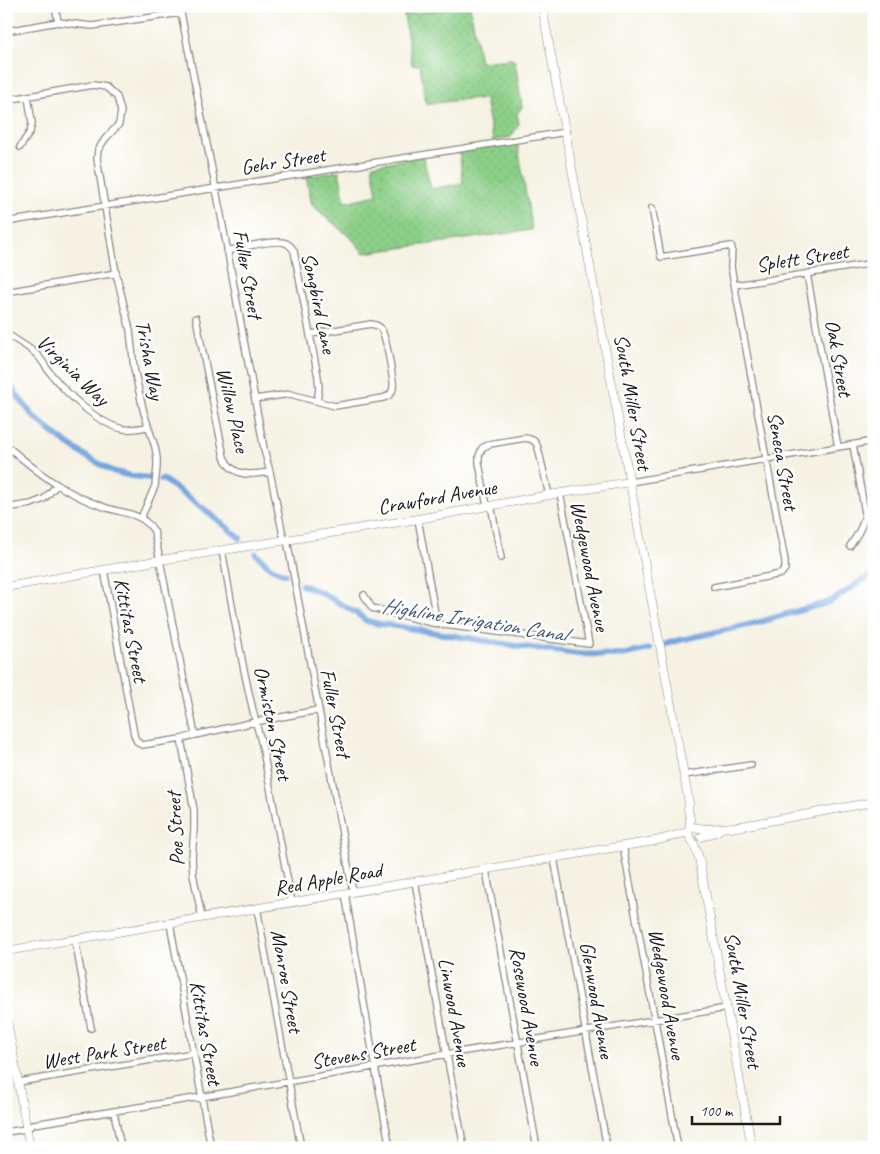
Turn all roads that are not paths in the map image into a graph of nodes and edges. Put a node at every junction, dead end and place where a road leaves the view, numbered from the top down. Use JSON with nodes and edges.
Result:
{"nodes":[{"id":1,"x":55,"y":6,"type":"edge"},
{"id":2,"x":542,"y":6,"type":"edge"},
{"id":3,"x":58,"y":22,"type":"junction"},
{"id":4,"x":6,"y":30,"type":"edge"},
{"id":5,"x":28,"y":96,"type":"junction"},
{"id":6,"x":6,"y":100,"type":"edge"},
{"id":7,"x":566,"y":132,"type":"junction"},
{"id":8,"x":20,"y":147,"type":"dead end"},
{"id":9,"x":215,"y":187,"type":"junction"},
{"id":10,"x":105,"y":205,"type":"junction"},
{"id":11,"x":652,"y":208,"type":"dead end"},
{"id":12,"x":6,"y":222,"type":"edge"},
{"id":13,"x":227,"y":251,"type":"junction"},
{"id":14,"x":874,"y":263,"type":"edge"},
{"id":15,"x":116,"y":273,"type":"junction"},
{"id":16,"x":807,"y":274,"type":"junction"},
{"id":17,"x":735,"y":285,"type":"junction"},
{"id":18,"x":6,"y":292,"type":"edge"},
{"id":19,"x":196,"y":318,"type":"dead end"},
{"id":20,"x":6,"y":334,"type":"edge"},
{"id":21,"x":311,"y":334,"type":"junction"},
{"id":22,"x":255,"y":399,"type":"junction"},
{"id":23,"x":317,"y":401,"type":"junction"},
{"id":24,"x":147,"y":427,"type":"junction"},
{"id":25,"x":874,"y":441,"type":"edge"},
{"id":26,"x":6,"y":445,"type":"edge"},
{"id":27,"x":853,"y":445,"type":"junction"},
{"id":28,"x":838,"y":447,"type":"junction"},
{"id":29,"x":767,"y":459,"type":"junction"},
{"id":30,"x":270,"y":472,"type":"junction"},
{"id":31,"x":630,"y":482,"type":"junction"},
{"id":32,"x":57,"y":485,"type":"junction"},
{"id":33,"x":560,"y":493,"type":"junction"},
{"id":34,"x":549,"y":495,"type":"junction"},
{"id":35,"x":489,"y":506,"type":"junction"},
{"id":36,"x":6,"y":508,"type":"edge"},
{"id":37,"x":141,"y":518,"type":"junction"},
{"id":38,"x":418,"y":519,"type":"junction"},
{"id":39,"x":286,"y":540,"type":"junction"},
{"id":40,"x":850,"y":546,"type":"dead end"},
{"id":41,"x":222,"y":550,"type":"junction"},
{"id":42,"x":501,"y":558,"type":"dead end"},
{"id":43,"x":160,"y":560,"type":"junction"},
{"id":44,"x":104,"y":570,"type":"junction"},
{"id":45,"x":6,"y":587,"type":"edge"},
{"id":46,"x":714,"y":587,"type":"dead end"},
{"id":47,"x":364,"y":595,"type":"dead end"},
{"id":48,"x":437,"y":624,"type":"junction"},
{"id":49,"x":318,"y":710,"type":"junction"},
{"id":50,"x":256,"y":722,"type":"junction"},
{"id":51,"x":195,"y":735,"type":"junction"},
{"id":52,"x":181,"y":739,"type":"junction"},
{"id":53,"x":751,"y":766,"type":"dead end"},
{"id":54,"x":684,"y":775,"type":"junction"},
{"id":55,"x":874,"y":802,"type":"edge"},
{"id":56,"x":689,"y":803,"type":"junction"},
{"id":57,"x":735,"y":827,"type":"junction"},
{"id":58,"x":698,"y":828,"type":"junction"},
{"id":59,"x":689,"y":835,"type":"junction"},
{"id":60,"x":701,"y":837,"type":"junction"},
{"id":61,"x":623,"y":846,"type":"junction"},
{"id":62,"x":554,"y":858,"type":"junction"},
{"id":63,"x":699,"y":858,"type":"junction"},
{"id":64,"x":486,"y":870,"type":"junction"},
{"id":65,"x":415,"y":882,"type":"junction"},
{"id":66,"x":349,"y":893,"type":"junction"},
{"id":67,"x":292,"y":902,"type":"junction"},
{"id":68,"x":257,"y":908,"type":"junction"},
{"id":69,"x":202,"y":918,"type":"junction"},
{"id":70,"x":170,"y":923,"type":"junction"},
{"id":71,"x":74,"y":939,"type":"junction"},
{"id":72,"x":6,"y":951,"type":"edge"},
{"id":73,"x":726,"y":1008,"type":"junction"},
{"id":74,"x":6,"y":1016,"type":"edge"},
{"id":75,"x":655,"y":1021,"type":"junction"},
{"id":76,"x":91,"y":1028,"type":"dead end"},
{"id":77,"x":586,"y":1032,"type":"junction"},
{"id":78,"x":518,"y":1043,"type":"junction"},
{"id":79,"x":194,"y":1053,"type":"junction"},
{"id":80,"x":447,"y":1054,"type":"junction"},
{"id":81,"x":375,"y":1068,"type":"junction"},
{"id":82,"x":19,"y":1082,"type":"junction"},
{"id":83,"x":289,"y":1082,"type":"junction"},
{"id":84,"x":201,"y":1097,"type":"junction"},
{"id":85,"x":114,"y":1112,"type":"junction"},
{"id":86,"x":26,"y":1128,"type":"junction"},
{"id":87,"x":6,"y":1132,"type":"edge"},
{"id":88,"x":30,"y":1148,"type":"edge"},
{"id":89,"x":121,"y":1148,"type":"edge"},
{"id":90,"x":211,"y":1148,"type":"edge"},
{"id":91,"x":301,"y":1148,"type":"edge"},
{"id":92,"x":390,"y":1148,"type":"edge"},
{"id":93,"x":464,"y":1148,"type":"edge"},
{"id":94,"x":537,"y":1148,"type":"edge"},
{"id":95,"x":607,"y":1148,"type":"edge"},
{"id":96,"x":678,"y":1148,"type":"edge"},
{"id":97,"x":752,"y":1148,"type":"edge"}],
"edges":[{"from":1,"to":3,"type":"street"},
{"from":2,"to":7,"type":"street","name":"South Miller Street"},
{"from":3,"to":4,"type":"street"},
{"from":3,"to":9,"type":"street","name":"Fuller Street"},
{"from":5,"to":6,"type":"street","name":"Trisha Way"},
{"from":5,"to":8,"type":"street"},
{"from":5,"to":10,"type":"street","name":"Trisha Way"},
{"from":7,"to":9,"type":"street","name":"Gehr Street"},
{"from":7,"to":31,"type":"street","name":"South Miller Street"},
{"from":9,"to":10,"type":"street","name":"Gehr Street"},
{"from":9,"to":13,"type":"street","name":"Fuller Street"},
{"from":10,"to":12,"type":"street","name":"Gehr Street"},
{"from":10,"to":15,"type":"street","name":"Trisha Way"},
{"from":11,"to":17,"type":"street","name":"Seneca Street"},
{"from":13,"to":21,"type":"street","name":"Songbird Lane"},
{"from":13,"to":22,"type":"street","name":"Fuller Street"},
{"from":14,"to":16,"type":"street","name":"Splett Street"},
{"from":15,"to":18,"type":"street"},
{"from":15,"to":24,"type":"street","name":"Trisha Way"},
{"from":16,"to":17,"type":"street","name":"Splett Street"},
{"from":16,"to":28,"type":"street","name":"Oak Street"},
{"from":17,"to":29,"type":"street","name":"Seneca Street"},
{"from":19,"to":30,"type":"street","name":"Willow Place"},
{"from":20,"to":24,"type":"street","name":"Virginia Way"},
{"from":21,"to":23,"type":"street","name":"Songbird Lane"},
{"from":21,"to":23,"type":"street"},
{"from":22,"to":23,"type":"street"},
{"from":22,"to":30,"type":"street","name":"Fuller Street"},
{"from":24,"to":37,"type":"street","name":"Trisha Way"},
{"from":25,"to":27,"type":"street","name":"Crawford Avenue"},
{"from":26,"to":32,"type":"street"},
{"from":27,"to":28,"type":"street","name":"Crawford Avenue"},
{"from":27,"to":40,"type":"street"},
{"from":28,"to":29,"type":"street","name":"Crawford Avenue"},
{"from":29,"to":31,"type":"street","name":"Crawford Avenue"},
{"from":29,"to":46,"type":"street","name":"Seneca Street"},
{"from":30,"to":39,"type":"street","name":"Fuller Street"},
{"from":31,"to":33,"type":"street","name":"Crawford Avenue"},
{"from":31,"to":54,"type":"street","name":"South Miller Street"},
{"from":32,"to":36,"type":"street"},
{"from":32,"to":37,"type":"street"},
{"from":33,"to":34,"type":"street","name":"Crawford Avenue"},
{"from":33,"to":48,"type":"street","name":"Wedgewood Avenue"},
{"from":34,"to":35,"type":"street","name":"Crawford Avenue"},
{"from":34,"to":35,"type":"street"},
{"from":35,"to":38,"type":"street","name":"Crawford Avenue"},
{"from":35,"to":42,"type":"street"},
{"from":37,"to":43,"type":"street"},
{"from":38,"to":39,"type":"street","name":"Crawford Avenue"},
{"from":38,"to":48,"type":"street"},
{"from":39,"to":41,"type":"street","name":"Crawford Avenue"},
{"from":39,"to":49,"type":"street","name":"Fuller Street"},
{"from":41,"to":43,"type":"street","name":"Crawford Avenue"},
{"from":41,"to":50,"type":"street","name":"Ormiston Street"},
{"from":43,"to":44,"type":"street","name":"Crawford Avenue"},
{"from":43,"to":51,"type":"street"},
{"from":44,"to":45,"type":"street","name":"Crawford Avenue"},
{"from":44,"to":52,"type":"street","name":"Kittitas Street"},
{"from":47,"to":48,"type":"street"},
{"from":49,"to":50,"type":"street"},
{"from":49,"to":66,"type":"street","name":"Fuller Street"},
{"from":50,"to":51,"type":"street"},
{"from":50,"to":67,"type":"street","name":"Ormiston Street"},
{"from":51,"to":52,"type":"street"},
{"from":52,"to":69,"type":"street","name":"Poe Street"},
{"from":53,"to":54,"type":"street"},
{"from":54,"to":56,"type":"street","name":"South Miller Street"},
{"from":55,"to":57,"type":"street"},
{"from":56,"to":58,"type":"street","name":"South Miller Street"},
{"from":56,"to":59,"type":"street","name":"South Miller Street"},
{"from":57,"to":58,"type":"street"},
{"from":57,"to":60,"type":"street"},
{"from":58,"to":59,"type":"street"},
{"from":58,"to":60,"type":"street"},
{"from":59,"to":60,"type":"street"},
{"from":59,"to":61,"type":"street","name":"Red Apple Road"},
{"from":59,"to":63,"type":"street","name":"South Miller Street"},
{"from":60,"to":63,"type":"street","name":"South Miller Street"},
{"from":61,"to":62,"type":"street","name":"Red Apple Road"},
{"from":61,"to":75,"type":"street","name":"Wedgewood Avenue"},
{"from":62,"to":64,"type":"street","name":"Red Apple Road"},
{"from":62,"to":77,"type":"street","name":"Glenwood Avenue"},
{"from":63,"to":73,"type":"street","name":"South Miller Street"},
{"from":64,"to":65,"type":"street","name":"Red Apple Road"},
{"from":64,"to":78,"type":"street","name":"Rosewood Avenue"},
{"from":65,"to":66,"type":"street","name":"Red Apple Road"},
{"from":65,"to":80,"type":"street","name":"Linwood Avenue"},
{"from":66,"to":67,"type":"street","name":"Red Apple Road"},
{"from":66,"to":81,"type":"street","name":"Fuller Street"},
{"from":67,"to":68,"type":"street","name":"Red Apple Road"},
{"from":68,"to":69,"type":"street","name":"Red Apple Road"},
{"from":68,"to":83,"type":"street","name":"Monroe Street"},
{"from":69,"to":70,"type":"street","name":"Red Apple Road"},
{"from":70,"to":71,"type":"street","name":"Red Apple Road"},
{"from":70,"to":79,"type":"street","name":"Kittitas Street"},
{"from":71,"to":72,"type":"street","name":"Red Apple Road"},
{"from":71,"to":76,"type":"street"},
{"from":73,"to":75,"type":"street","name":"Stevens Street"},
{"from":73,"to":97,"type":"street","name":"South Miller Street"},
{"from":74,"to":82,"type":"street"},
{"from":75,"to":77,"type":"street","name":"Stevens Street"},
{"from":75,"to":96,"type":"street","name":"Wedgewood Avenue"},
{"from":77,"to":78,"type":"street","name":"Stevens Street"},
{"from":77,"to":95,"type":"street","name":"Glenwood Avenue"},
{"from":78,"to":80,"type":"street","name":"Stevens Street"},
{"from":78,"to":94,"type":"street","name":"Rosewood Avenue"},
{"from":79,"to":82,"type":"street","name":"West Park Street"},
{"from":79,"to":84,"type":"street","name":"Kittitas Street"},
{"from":80,"to":81,"type":"street","name":"Stevens Street"},
{"from":80,"to":93,"type":"street","name":"Linwood Avenue"},
{"from":81,"to":83,"type":"street","name":"Stevens Street"},
{"from":81,"to":92,"type":"street","name":"Fuller Street"},
{"from":82,"to":86,"type":"street"},
{"from":83,"to":84,"type":"street","name":"Stevens Street"},
{"from":83,"to":91,"type":"street","name":"Monroe Street"},
{"from":84,"to":85,"type":"street","name":"Stevens Street"},
{"from":84,"to":90,"type":"street","name":"Kittitas Street"},
{"from":85,"to":86,"type":"street","name":"Stevens Street"},
{"from":85,"to":89,"type":"street"},
{"from":86,"to":87,"type":"street","name":"Stevens Street"},
{"from":86,"to":88,"type":"street"}]}
